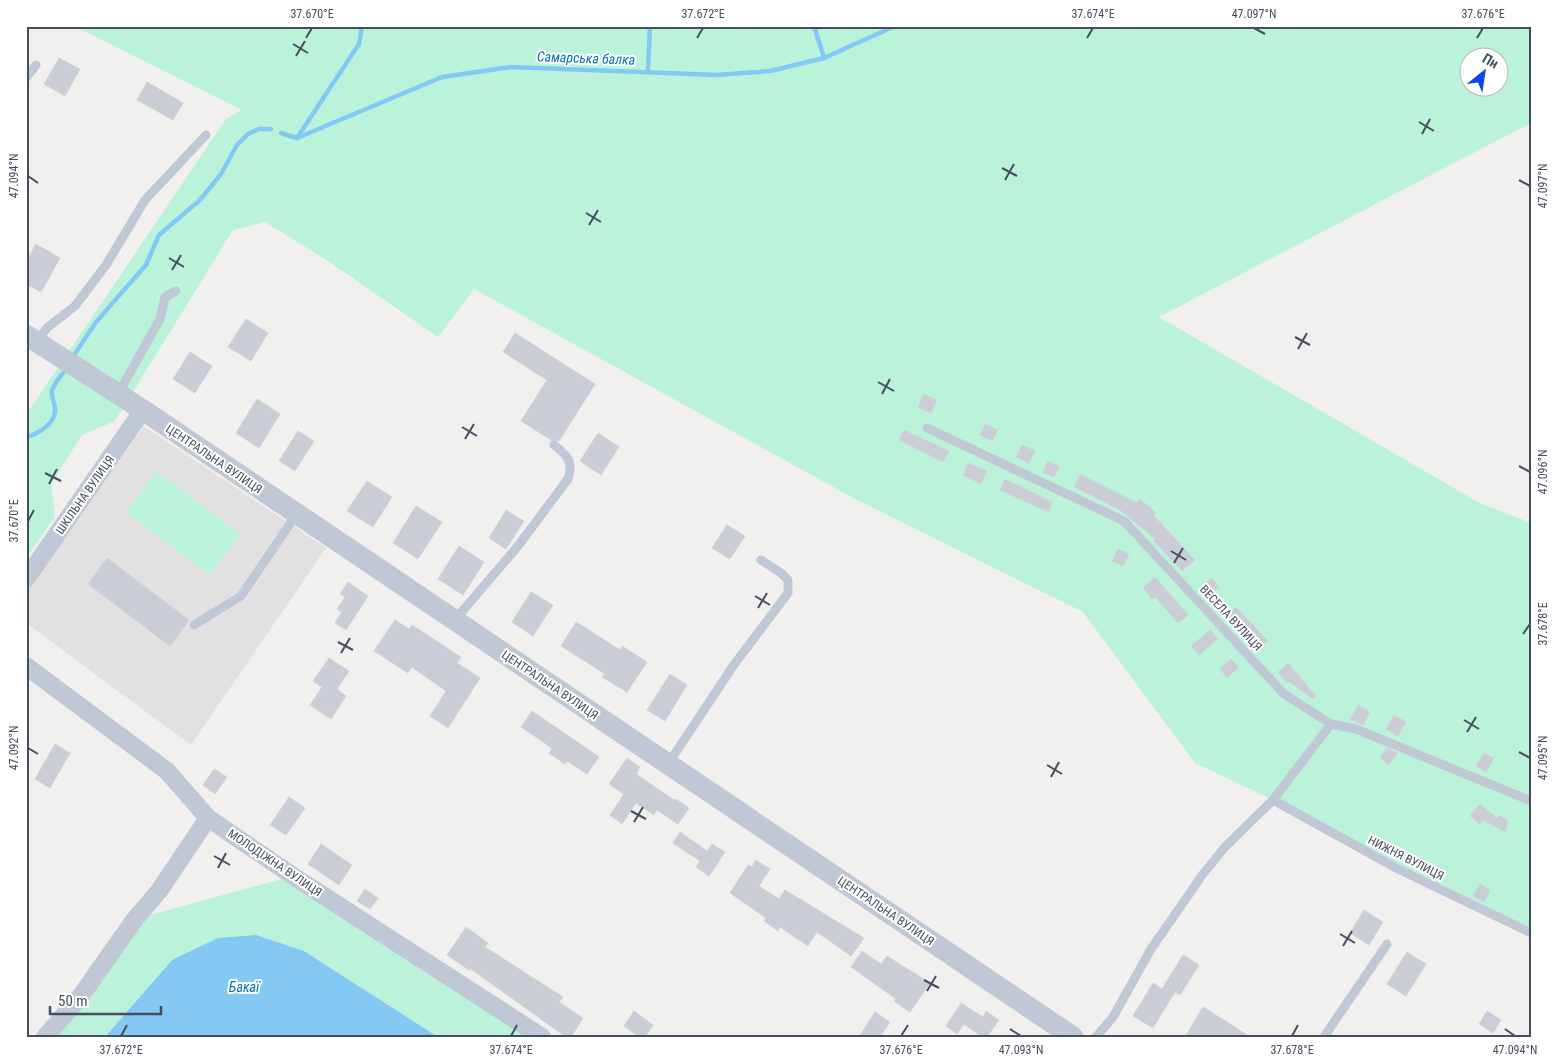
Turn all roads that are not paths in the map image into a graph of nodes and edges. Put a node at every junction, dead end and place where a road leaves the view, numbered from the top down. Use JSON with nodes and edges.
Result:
{"nodes":[{"id":1,"x":36,"y":64,"type":"dead end"},
{"id":2,"x":26,"y":78,"type":"edge"},
{"id":3,"x":206,"y":135,"type":"dead end"},
{"id":4,"x":176,"y":291,"type":"dead end"},
{"id":5,"x":31,"y":338,"type":"edge"},
{"id":6,"x":118,"y":394,"type":"junction"},
{"id":7,"x":143,"y":410,"type":"junction"},
{"id":8,"x":927,"y":428,"type":"dead end"},
{"id":9,"x":554,"y":445,"type":"dead end"},
{"id":10,"x":296,"y":515,"type":"junction"},
{"id":11,"x":761,"y":560,"type":"dead end"},
{"id":12,"x":26,"y":579,"type":"edge"},
{"id":13,"x":454,"y":621,"type":"junction"},
{"id":14,"x":194,"y":625,"type":"dead end"},
{"id":15,"x":26,"y":666,"type":"edge"},
{"id":16,"x":1331,"y":724,"type":"junction"},
{"id":17,"x":668,"y":764,"type":"junction"},
{"id":18,"x":1273,"y":800,"type":"junction"},
{"id":19,"x":1531,"y":801,"type":"edge"},
{"id":20,"x":208,"y":818,"type":"junction"},
{"id":21,"x":1531,"y":933,"type":"edge"},
{"id":22,"x":1387,"y":944,"type":"dead end"},
{"id":23,"x":45,"y":1037,"type":"edge"},
{"id":24,"x":542,"y":1037,"type":"edge"},
{"id":25,"x":1073,"y":1037,"type":"edge"},
{"id":26,"x":1096,"y":1037,"type":"edge"},
{"id":27,"x":1324,"y":1037,"type":"edge"}],
"edges":[{"from":1,"to":2,"type":"lane"},
{"from":3,"to":5,"type":"lane"},
{"from":4,"to":6,"type":"lane"},
{"from":5,"to":6,"type":"street","name":"ЦЕНТРАЛЬНА ВУЛИЦЯ"},
{"from":6,"to":7,"type":"street","name":"ЦЕНТРАЛЬНА ВУЛИЦЯ"},
{"from":7,"to":10,"type":"street","name":"ЦЕНТРАЛЬНА ВУЛИЦЯ"},
{"from":7,"to":12,"type":"street","name":"ШКІЛЬНА ВУЛИЦЯ"},
{"from":8,"to":16,"type":"lane","name":"ВЕСЕЛА ВУЛИЦЯ"},
{"from":9,"to":13,"type":"lane"},
{"from":10,"to":13,"type":"street","name":"ЦЕНТРАЛЬНА ВУЛИЦЯ"},
{"from":10,"to":14,"type":"lane"},
{"from":11,"to":17,"type":"lane"},
{"from":13,"to":17,"type":"street","name":"ЦЕНТРАЛЬНА ВУЛИЦЯ"},
{"from":15,"to":20,"type":"street","name":"МОЛОДІЖНА ВУЛИЦЯ"},
{"from":16,"to":18,"type":"lane"},
{"from":16,"to":19,"type":"lane","name":"ВЕСЕЛА ВУЛИЦЯ"},
{"from":17,"to":25,"type":"street","name":"ЦЕНТРАЛЬНА ВУЛИЦЯ"},
{"from":18,"to":21,"type":"lane","name":"НИЖНЯ ВУЛИЦЯ"},
{"from":18,"to":26,"type":"lane"},
{"from":20,"to":23,"type":"street"},
{"from":20,"to":24,"type":"street","name":"МОЛОДІЖНА ВУЛИЦЯ"},
{"from":22,"to":27,"type":"lane"}]}
